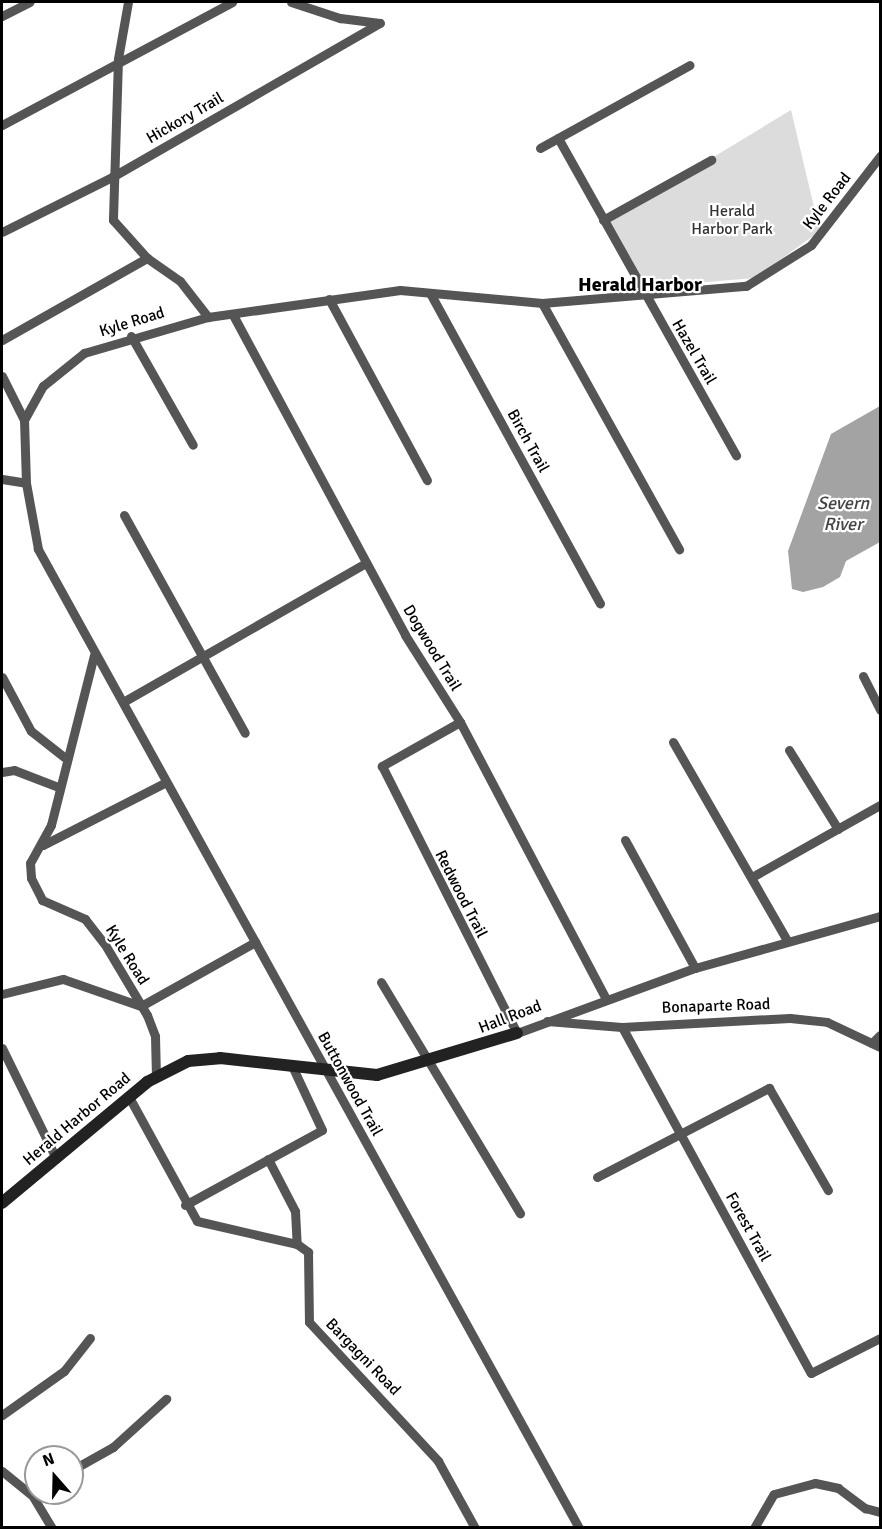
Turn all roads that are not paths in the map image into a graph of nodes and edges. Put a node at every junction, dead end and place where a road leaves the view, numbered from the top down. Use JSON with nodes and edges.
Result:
{"nodes":[{"id":1,"x":30,"y":2,"type":"edge"},
{"id":2,"x":128,"y":2,"type":"edge"},
{"id":3,"x":232,"y":2,"type":"edge"},
{"id":4,"x":291,"y":2,"type":"edge"},
{"id":5,"x":2,"y":16,"type":"edge"},
{"id":6,"x":118,"y":59,"type":"junction"},
{"id":7,"x":690,"y":65,"type":"dead end"},
{"id":8,"x":2,"y":125,"type":"edge"},
{"id":9,"x":558,"y":138,"type":"junction"},
{"id":10,"x":540,"y":148,"type":"dead end"},
{"id":11,"x":880,"y":156,"type":"edge"},
{"id":12,"x":711,"y":160,"type":"dead end"},
{"id":13,"x":112,"y":177,"type":"junction"},
{"id":14,"x":603,"y":220,"type":"junction"},
{"id":15,"x":2,"y":232,"type":"edge"},
{"id":16,"x":147,"y":258,"type":"junction"},
{"id":17,"x":430,"y":293,"type":"junction"},
{"id":18,"x":644,"y":295,"type":"junction"},
{"id":19,"x":329,"y":299,"type":"junction"},
{"id":20,"x":542,"y":303,"type":"junction"},
{"id":21,"x":233,"y":315,"type":"junction"},
{"id":22,"x":208,"y":317,"type":"junction"},
{"id":23,"x":131,"y":336,"type":"junction"},
{"id":24,"x":2,"y":340,"type":"edge"},
{"id":25,"x":2,"y":376,"type":"edge"},
{"id":26,"x":24,"y":420,"type":"junction"},
{"id":27,"x":194,"y":445,"type":"dead end"},
{"id":28,"x":736,"y":455,"type":"dead end"},
{"id":29,"x":2,"y":479,"type":"edge"},
{"id":30,"x":427,"y":480,"type":"dead end"},
{"id":31,"x":26,"y":483,"type":"junction"},
{"id":32,"x":124,"y":515,"type":"dead end"},
{"id":33,"x":680,"y":549,"type":"dead end"},
{"id":34,"x":366,"y":563,"type":"junction"},
{"id":35,"x":600,"y":603,"type":"dead end"},
{"id":36,"x":199,"y":654,"type":"junction"},
{"id":37,"x":94,"y":656,"type":"junction"},
{"id":38,"x":863,"y":676,"type":"dead end"},
{"id":39,"x":2,"y":677,"type":"edge"},
{"id":40,"x":123,"y":702,"type":"junction"},
{"id":41,"x":880,"y":710,"type":"edge"},
{"id":42,"x":460,"y":722,"type":"junction"},
{"id":43,"x":245,"y":734,"type":"dead end"},
{"id":44,"x":673,"y":742,"type":"dead end"},
{"id":45,"x":789,"y":750,"type":"dead end"},
{"id":46,"x":64,"y":757,"type":"junction"},
{"id":47,"x":2,"y":772,"type":"edge"},
{"id":48,"x":166,"y":782,"type":"junction"},
{"id":49,"x":58,"y":787,"type":"junction"},
{"id":50,"x":880,"y":805,"type":"edge"},
{"id":51,"x":838,"y":829,"type":"junction"},
{"id":52,"x":625,"y":840,"type":"dead end"},
{"id":53,"x":43,"y":844,"type":"junction"},
{"id":54,"x":752,"y":877,"type":"junction"},
{"id":55,"x":880,"y":916,"type":"edge"},
{"id":56,"x":787,"y":940,"type":"junction"},
{"id":57,"x":255,"y":942,"type":"junction"},
{"id":58,"x":695,"y":968,"type":"junction"},
{"id":59,"x":381,"y":982,"type":"dead end"},
{"id":60,"x":2,"y":994,"type":"edge"},
{"id":61,"x":605,"y":997,"type":"junction"},
{"id":62,"x":141,"y":1006,"type":"junction"},
{"id":63,"x":547,"y":1021,"type":"junction"},
{"id":64,"x":622,"y":1027,"type":"junction"},
{"id":65,"x":517,"y":1034,"type":"junction"},
{"id":66,"x":880,"y":1035,"type":"edge"},
{"id":67,"x":876,"y":1045,"type":"edge"},
{"id":68,"x":2,"y":1048,"type":"edge"},
{"id":69,"x":427,"y":1064,"type":"junction"},
{"id":70,"x":293,"y":1068,"type":"junction"},
{"id":71,"x":327,"y":1073,"type":"junction"},
{"id":72,"x":151,"y":1079,"type":"junction"},
{"id":73,"x":129,"y":1097,"type":"junction"},
{"id":74,"x":678,"y":1132,"type":"junction"},
{"id":75,"x":56,"y":1158,"type":"junction"},
{"id":76,"x":268,"y":1159,"type":"junction"},
{"id":77,"x":597,"y":1178,"type":"dead end"},
{"id":78,"x":828,"y":1190,"type":"dead end"},
{"id":79,"x":2,"y":1203,"type":"edge"},
{"id":80,"x":185,"y":1204,"type":"junction"},
{"id":81,"x":520,"y":1213,"type":"dead end"},
{"id":82,"x":297,"y":1244,"type":"junction"},
{"id":83,"x":90,"y":1338,"type":"dead end"},
{"id":84,"x":880,"y":1338,"type":"edge"},
{"id":85,"x":166,"y":1398,"type":"dead end"},
{"id":86,"x":2,"y":1414,"type":"edge"},
{"id":87,"x":84,"y":1463,"type":"edge"},
{"id":88,"x":2,"y":1471,"type":"edge"},
{"id":89,"x":24,"y":1487,"type":"edge"},
{"id":90,"x":40,"y":1505,"type":"edge"},
{"id":91,"x":880,"y":1512,"type":"edge"},
{"id":92,"x":52,"y":1527,"type":"edge"},
{"id":93,"x":475,"y":1527,"type":"edge"},
{"id":94,"x":579,"y":1527,"type":"edge"},
{"id":95,"x":754,"y":1527,"type":"edge"}],
"edges":[{"from":1,"to":5,"type":"street"},
{"from":2,"to":6,"type":"street"},
{"from":3,"to":6,"type":"street"},
{"from":4,"to":13,"type":"street","name":"Hickory Trail"},
{"from":6,"to":8,"type":"street"},
{"from":6,"to":13,"type":"street"},
{"from":7,"to":9,"type":"street"},
{"from":9,"to":10,"type":"street"},
{"from":9,"to":14,"type":"street","name":"Hazel Trail"},
{"from":11,"to":18,"type":"street","name":"Kyle Road"},
{"from":12,"to":14,"type":"street"},
{"from":13,"to":15,"type":"street","name":"Hickory Trail"},
{"from":13,"to":16,"type":"street"},
{"from":14,"to":18,"type":"street","name":"Hazel Trail"},
{"from":16,"to":22,"type":"street"},
{"from":16,"to":24,"type":"street"},
{"from":17,"to":19,"type":"street","name":"Kyle Road"},
{"from":17,"to":20,"type":"street","name":"Kyle Road"},
{"from":17,"to":35,"type":"street","name":"Birch Trail"},
{"from":18,"to":20,"type":"street","name":"Kyle Road"},
{"from":18,"to":28,"type":"street","name":"Hazel Trail"},
{"from":19,"to":21,"type":"street","name":"Kyle Road"},
{"from":19,"to":30,"type":"street"},
{"from":20,"to":33,"type":"street"},
{"from":21,"to":22,"type":"street","name":"Kyle Road"},
{"from":21,"to":34,"type":"street","name":"Dogwood Trail"},
{"from":22,"to":23,"type":"street","name":"Kyle Road"},
{"from":23,"to":26,"type":"street","name":"Kyle Road"},
{"from":23,"to":27,"type":"street"},
{"from":25,"to":26,"type":"street"},
{"from":26,"to":31,"type":"street"},
{"from":29,"to":31,"type":"street"},
{"from":31,"to":37,"type":"street"},
{"from":32,"to":36,"type":"street"},
{"from":34,"to":36,"type":"street"},
{"from":34,"to":42,"type":"street","name":"Dogwood Trail"},
{"from":36,"to":40,"type":"street"},
{"from":36,"to":43,"type":"street"},
{"from":37,"to":40,"type":"street","name":"Buttonwood Trail"},
{"from":37,"to":46,"type":"street","name":"Kyle Road"},
{"from":38,"to":41,"type":"street"},
{"from":39,"to":46,"type":"street"},
{"from":40,"to":48,"type":"street","name":"Buttonwood Trail"},
{"from":42,"to":61,"type":"street","name":"Dogwood Trail"},
{"from":42,"to":65,"type":"street","name":"Redwood Trail"},
{"from":44,"to":54,"type":"street"},
{"from":45,"to":51,"type":"street"},
{"from":46,"to":49,"type":"street","name":"Kyle Road"},
{"from":47,"to":49,"type":"street"},
{"from":48,"to":53,"type":"street"},
{"from":48,"to":57,"type":"street","name":"Buttonwood Trail"},
{"from":49,"to":53,"type":"street","name":"Kyle Road"},
{"from":50,"to":51,"type":"street"},
{"from":51,"to":54,"type":"street"},
{"from":52,"to":58,"type":"street"},
{"from":53,"to":62,"type":"street","name":"Kyle Road"},
{"from":54,"to":56,"type":"street"},
{"from":55,"to":56,"type":"street","name":"Hall Road"},
{"from":56,"to":58,"type":"street","name":"Hall Road"},
{"from":57,"to":62,"type":"street"},
{"from":57,"to":71,"type":"street","name":"Buttonwood Trail"},
{"from":58,"to":61,"type":"street","name":"Hall Road"},
{"from":59,"to":69,"type":"street"},
{"from":60,"to":62,"type":"street"},
{"from":61,"to":63,"type":"street","name":"Hall Road"},
{"from":62,"to":72,"type":"street"},
{"from":63,"to":64,"type":"street","name":"Bonaparte Road"},
{"from":63,"to":65,"type":"street","name":"Hall Road"},
{"from":64,"to":67,"type":"street","name":"Bonaparte Road"},
{"from":64,"to":74,"type":"street","name":"Forest Trail"},
{"from":65,"to":69,"type":"street","name":"Hall Road"},
{"from":66,"to":67,"type":"street"},
{"from":68,"to":75,"type":"street"},
{"from":69,"to":71,"type":"street","name":"Hall Road"},
{"from":69,"to":81,"type":"street"},
{"from":70,"to":71,"type":"street","name":"Hall Road"},
{"from":70,"to":72,"type":"street","name":"Hall Road"},
{"from":70,"to":76,"type":"street"},
{"from":71,"to":94,"type":"street","name":"Buttonwood Trail"},
{"from":72,"to":73,"type":"street","name":"Herald Harbor Road"},
{"from":73,"to":75,"type":"street","name":"Herald Harbor Road"},
{"from":73,"to":80,"type":"street"},
{"from":74,"to":77,"type":"street"},
{"from":74,"to":78,"type":"street"},
{"from":74,"to":84,"type":"street","name":"Forest Trail"},
{"from":75,"to":79,"type":"street","name":"Herald Harbor Road"},
{"from":76,"to":80,"type":"street"},
{"from":76,"to":82,"type":"street","name":"Bargagni Road"},
{"from":80,"to":82,"type":"street"},
{"from":82,"to":93,"type":"street","name":"Bargagni Road"},
{"from":83,"to":86,"type":"street"},
{"from":85,"to":87,"type":"street"},
{"from":88,"to":89,"type":"street"},
{"from":90,"to":92,"type":"street"},
{"from":91,"to":95,"type":"street"}]}
